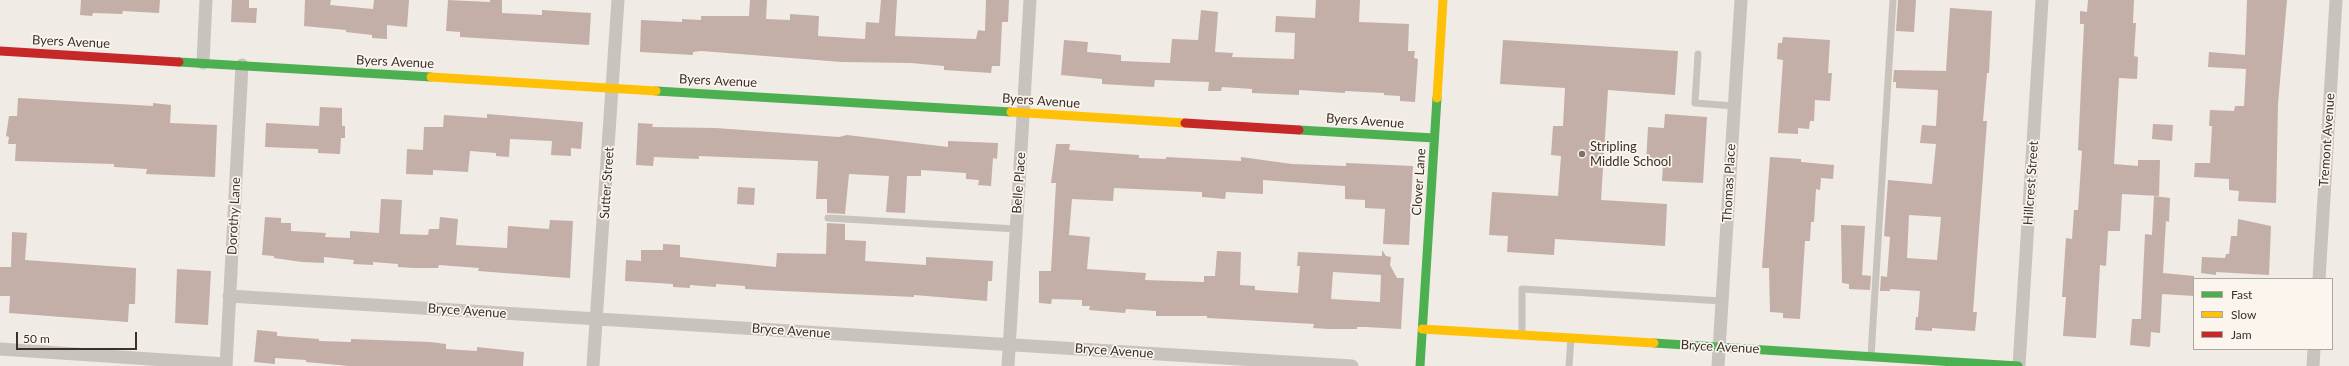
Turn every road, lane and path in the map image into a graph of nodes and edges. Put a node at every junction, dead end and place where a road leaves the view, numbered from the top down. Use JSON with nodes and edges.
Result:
{"nodes":[{"id":1,"x":206,"y":0,"type":"edge"},
{"id":2,"x":618,"y":0,"type":"edge"},
{"id":3,"x":1030,"y":0,"type":"edge"},
{"id":4,"x":1443,"y":0,"type":"edge"},
{"id":5,"x":1740,"y":0,"type":"edge"},
{"id":6,"x":1893,"y":0,"type":"edge"},
{"id":7,"x":2042,"y":0,"type":"edge"},
{"id":8,"x":2336,"y":0,"type":"edge"},
{"id":9,"x":0,"y":51,"type":"edge"},
{"id":10,"x":1698,"y":54,"type":"dead end"},
{"id":11,"x":203,"y":63,"type":"junction"},
{"id":12,"x":242,"y":66,"type":"junction"},
{"id":13,"x":614,"y":88,"type":"junction"},
{"id":14,"x":1734,"y":106,"type":"junction"},
{"id":15,"x":1023,"y":113,"type":"junction"},
{"id":16,"x":1434,"y":138,"type":"junction"},
{"id":17,"x":828,"y":218,"type":"dead end"},
{"id":18,"x":1016,"y":229,"type":"junction"},
{"id":19,"x":2319,"y":278,"type":"edge"},
{"id":20,"x":230,"y":296,"type":"junction"},
{"id":21,"x":1722,"y":302,"type":"junction"},
{"id":22,"x":596,"y":319,"type":"junction"},
{"id":23,"x":1422,"y":329,"type":"junction"},
{"id":24,"x":1522,"y":335,"type":"junction"},
{"id":25,"x":1571,"y":338,"type":"junction"},
{"id":26,"x":1009,"y":345,"type":"junction"},
{"id":27,"x":1720,"y":347,"type":"junction"},
{"id":28,"x":0,"y":349,"type":"edge"},
{"id":29,"x":2314,"y":350,"type":"edge"},
{"id":30,"x":1871,"y":356,"type":"junction"},
{"id":31,"x":226,"y":365,"type":"edge"},
{"id":32,"x":593,"y":366,"type":"edge"},
{"id":33,"x":1008,"y":366,"type":"edge"},
{"id":34,"x":1352,"y":366,"type":"edge"},
{"id":35,"x":1420,"y":366,"type":"edge"},
{"id":36,"x":1569,"y":366,"type":"edge"},
{"id":37,"x":1718,"y":366,"type":"edge"},
{"id":38,"x":2019,"y":366,"type":"edge"},
{"id":39,"x":2313,"y":366,"type":"edge"}],
"edges":[{"from":1,"to":11,"type":"street"},
{"from":2,"to":13,"type":"street","name":"Sutter Street"},
{"from":3,"to":15,"type":"street","name":"Belle Place"},
{"from":4,"to":16,"type":"street","name":"Clover Lane"},
{"from":5,"to":14,"type":"street","name":"Thomas Place"},
{"from":6,"to":30,"type":"lane"},
{"from":7,"to":38,"type":"street","name":"Hillcrest Street"},
{"from":8,"to":19,"type":"street","name":"Tremont Avenue"},
{"from":9,"to":11,"type":"street","name":"Byers Avenue"},
{"from":10,"to":14,"type":"lane"},
{"from":11,"to":12,"type":"street","name":"Byers Avenue"},
{"from":12,"to":13,"type":"street","name":"Byers Avenue"},
{"from":12,"to":20,"type":"street","name":"Dorothy Lane"},
{"from":13,"to":15,"type":"street","name":"Byers Avenue"},
{"from":13,"to":22,"type":"street","name":"Sutter Street"},
{"from":14,"to":21,"type":"street","name":"Thomas Place"},
{"from":15,"to":16,"type":"street","name":"Byers Avenue"},
{"from":15,"to":18,"type":"street","name":"Belle Place"},
{"from":16,"to":23,"type":"street","name":"Clover Lane"},
{"from":17,"to":18,"type":"lane"},
{"from":18,"to":26,"type":"street","name":"Belle Place"},
{"from":20,"to":22,"type":"street","name":"Bryce Avenue"},
{"from":20,"to":31,"type":"street","name":"Dorothy Lane"},
{"from":21,"to":24,"type":"lane"},
{"from":21,"to":27,"type":"street","name":"Thomas Place"},
{"from":22,"to":26,"type":"street","name":"Bryce Avenue"},
{"from":22,"to":32,"type":"street","name":"Sutter Street"},
{"from":23,"to":24,"type":"street","name":"Bryce Avenue"},
{"from":23,"to":35,"type":"street","name":"Clover Lane"},
{"from":24,"to":25,"type":"street","name":"Bryce Avenue"},
{"from":25,"to":27,"type":"street","name":"Bryce Avenue"},
{"from":25,"to":36,"type":"lane"},
{"from":26,"to":33,"type":"street","name":"Belle Place"},
{"from":26,"to":34,"type":"street","name":"Bryce Avenue"},
{"from":27,"to":30,"type":"street","name":"Bryce Avenue"},
{"from":27,"to":37,"type":"street","name":"Thomas Place"},
{"from":28,"to":31,"type":"street"},
{"from":29,"to":39,"type":"street"},
{"from":30,"to":38,"type":"street","name":"Bryce Avenue"}]}
